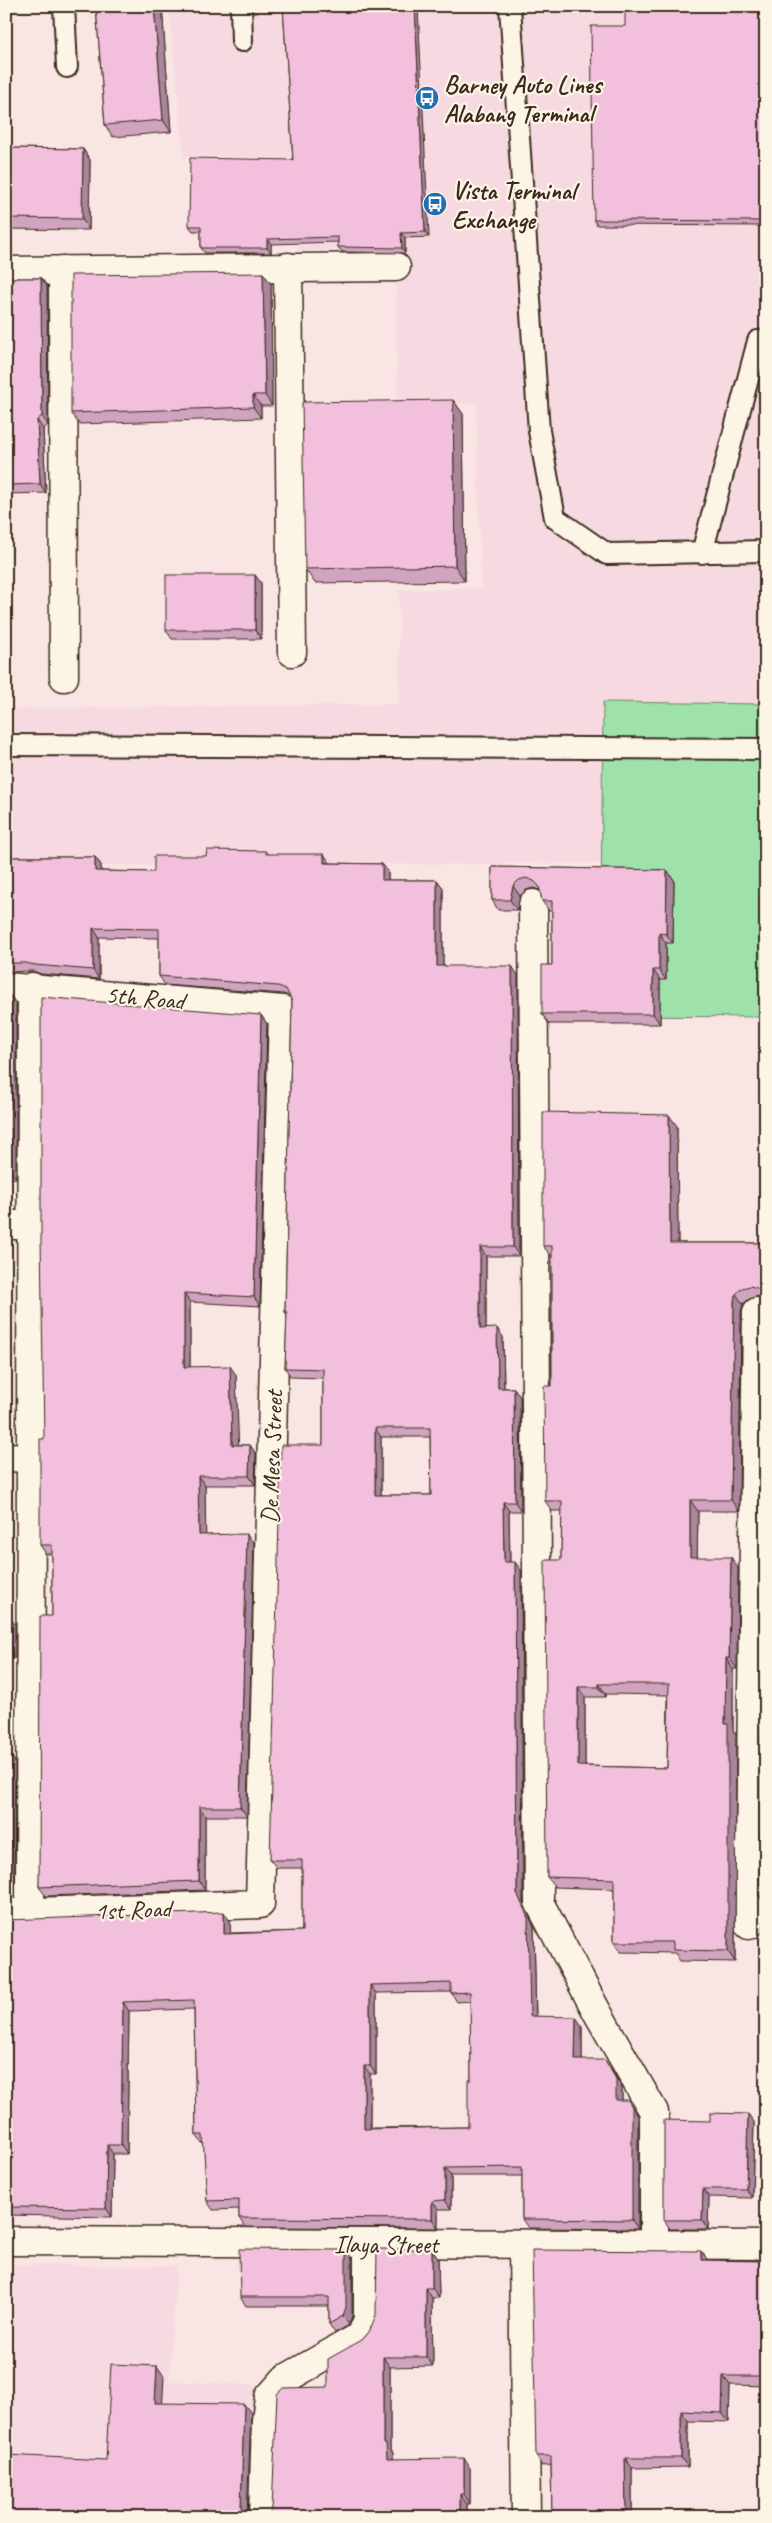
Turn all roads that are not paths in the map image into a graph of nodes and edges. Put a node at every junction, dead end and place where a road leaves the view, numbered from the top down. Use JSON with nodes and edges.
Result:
{"nodes":[{"id":1,"x":64,"y":6,"type":"edge"},
{"id":2,"x":241,"y":6,"type":"edge"},
{"id":3,"x":510,"y":6,"type":"edge"},
{"id":4,"x":242,"y":41,"type":"dead end"},
{"id":5,"x":67,"y":67,"type":"dead end"},
{"id":6,"x":288,"y":267,"type":"junction"},
{"id":7,"x":396,"y":267,"type":"dead end"},
{"id":8,"x":63,"y":270,"type":"junction"},
{"id":9,"x":6,"y":271,"type":"edge"},
{"id":10,"x":766,"y":340,"type":"edge"},
{"id":11,"x":766,"y":551,"type":"edge"},
{"id":12,"x":702,"y":553,"type":"junction"},
{"id":13,"x":292,"y":652,"type":"dead end"},
{"id":14,"x":64,"y":677,"type":"dead end"},
{"id":15,"x":6,"y":745,"type":"edge"},
{"id":16,"x":766,"y":749,"type":"edge"},
{"id":17,"x":533,"y":904,"type":"dead end"},
{"id":18,"x":19,"y":987,"type":"edge"},
{"id":19,"x":283,"y":1010,"type":"joint"},
{"id":20,"x":19,"y":1225,"type":"edge"},
{"id":21,"x":757,"y":1312,"type":"dead end"},
{"id":22,"x":19,"y":1458,"type":"edge"},
{"id":23,"x":18,"y":1683,"type":"edge"},
{"id":24,"x":759,"y":1693,"type":"edge"},
{"id":25,"x":260,"y":1904,"type":"joint"},
{"id":26,"x":18,"y":1913,"type":"edge"},
{"id":27,"x":749,"y":1925,"type":"dead end"},
{"id":28,"x":6,"y":2241,"type":"edge"},
{"id":29,"x":368,"y":2244,"type":"junction"},
{"id":30,"x":522,"y":2244,"type":"junction"},
{"id":31,"x":654,"y":2245,"type":"junction"},
{"id":32,"x":766,"y":2246,"type":"edge"},
{"id":33,"x":263,"y":2517,"type":"edge"},
{"id":34,"x":526,"y":2517,"type":"edge"}],
"edges":[{"from":1,"to":5,"type":"lane"},
{"from":2,"to":4,"type":"lane"},
{"from":3,"to":12,"type":"lane"},
{"from":6,"to":7,"type":"street"},
{"from":6,"to":8,"type":"street"},
{"from":6,"to":13,"type":"street"},
{"from":8,"to":9,"type":"street"},
{"from":8,"to":14,"type":"street"},
{"from":10,"to":12,"type":"lane"},
{"from":11,"to":12,"type":"lane"},
{"from":15,"to":16,"type":"lane"},
{"from":17,"to":31,"type":"street"},
{"from":18,"to":19,"type":"street","name":"5th Road"},
{"from":18,"to":20,"type":"street"},
{"from":19,"to":25,"type":"street","name":"De Mesa Street"},
{"from":20,"to":22,"type":"street"},
{"from":21,"to":24,"type":"street"},
{"from":22,"to":23,"type":"street"},
{"from":23,"to":26,"type":"street"},
{"from":24,"to":27,"type":"street"},
{"from":25,"to":26,"type":"street","name":"1st Road"},
{"from":28,"to":29,"type":"street","name":"Ilaya Street"},
{"from":29,"to":30,"type":"street","name":"Ilaya Street"},
{"from":29,"to":33,"type":"street"},
{"from":30,"to":31,"type":"street","name":"Ilaya Street"},
{"from":30,"to":34,"type":"street"},
{"from":31,"to":32,"type":"street","name":"Ilaya Street"}]}
